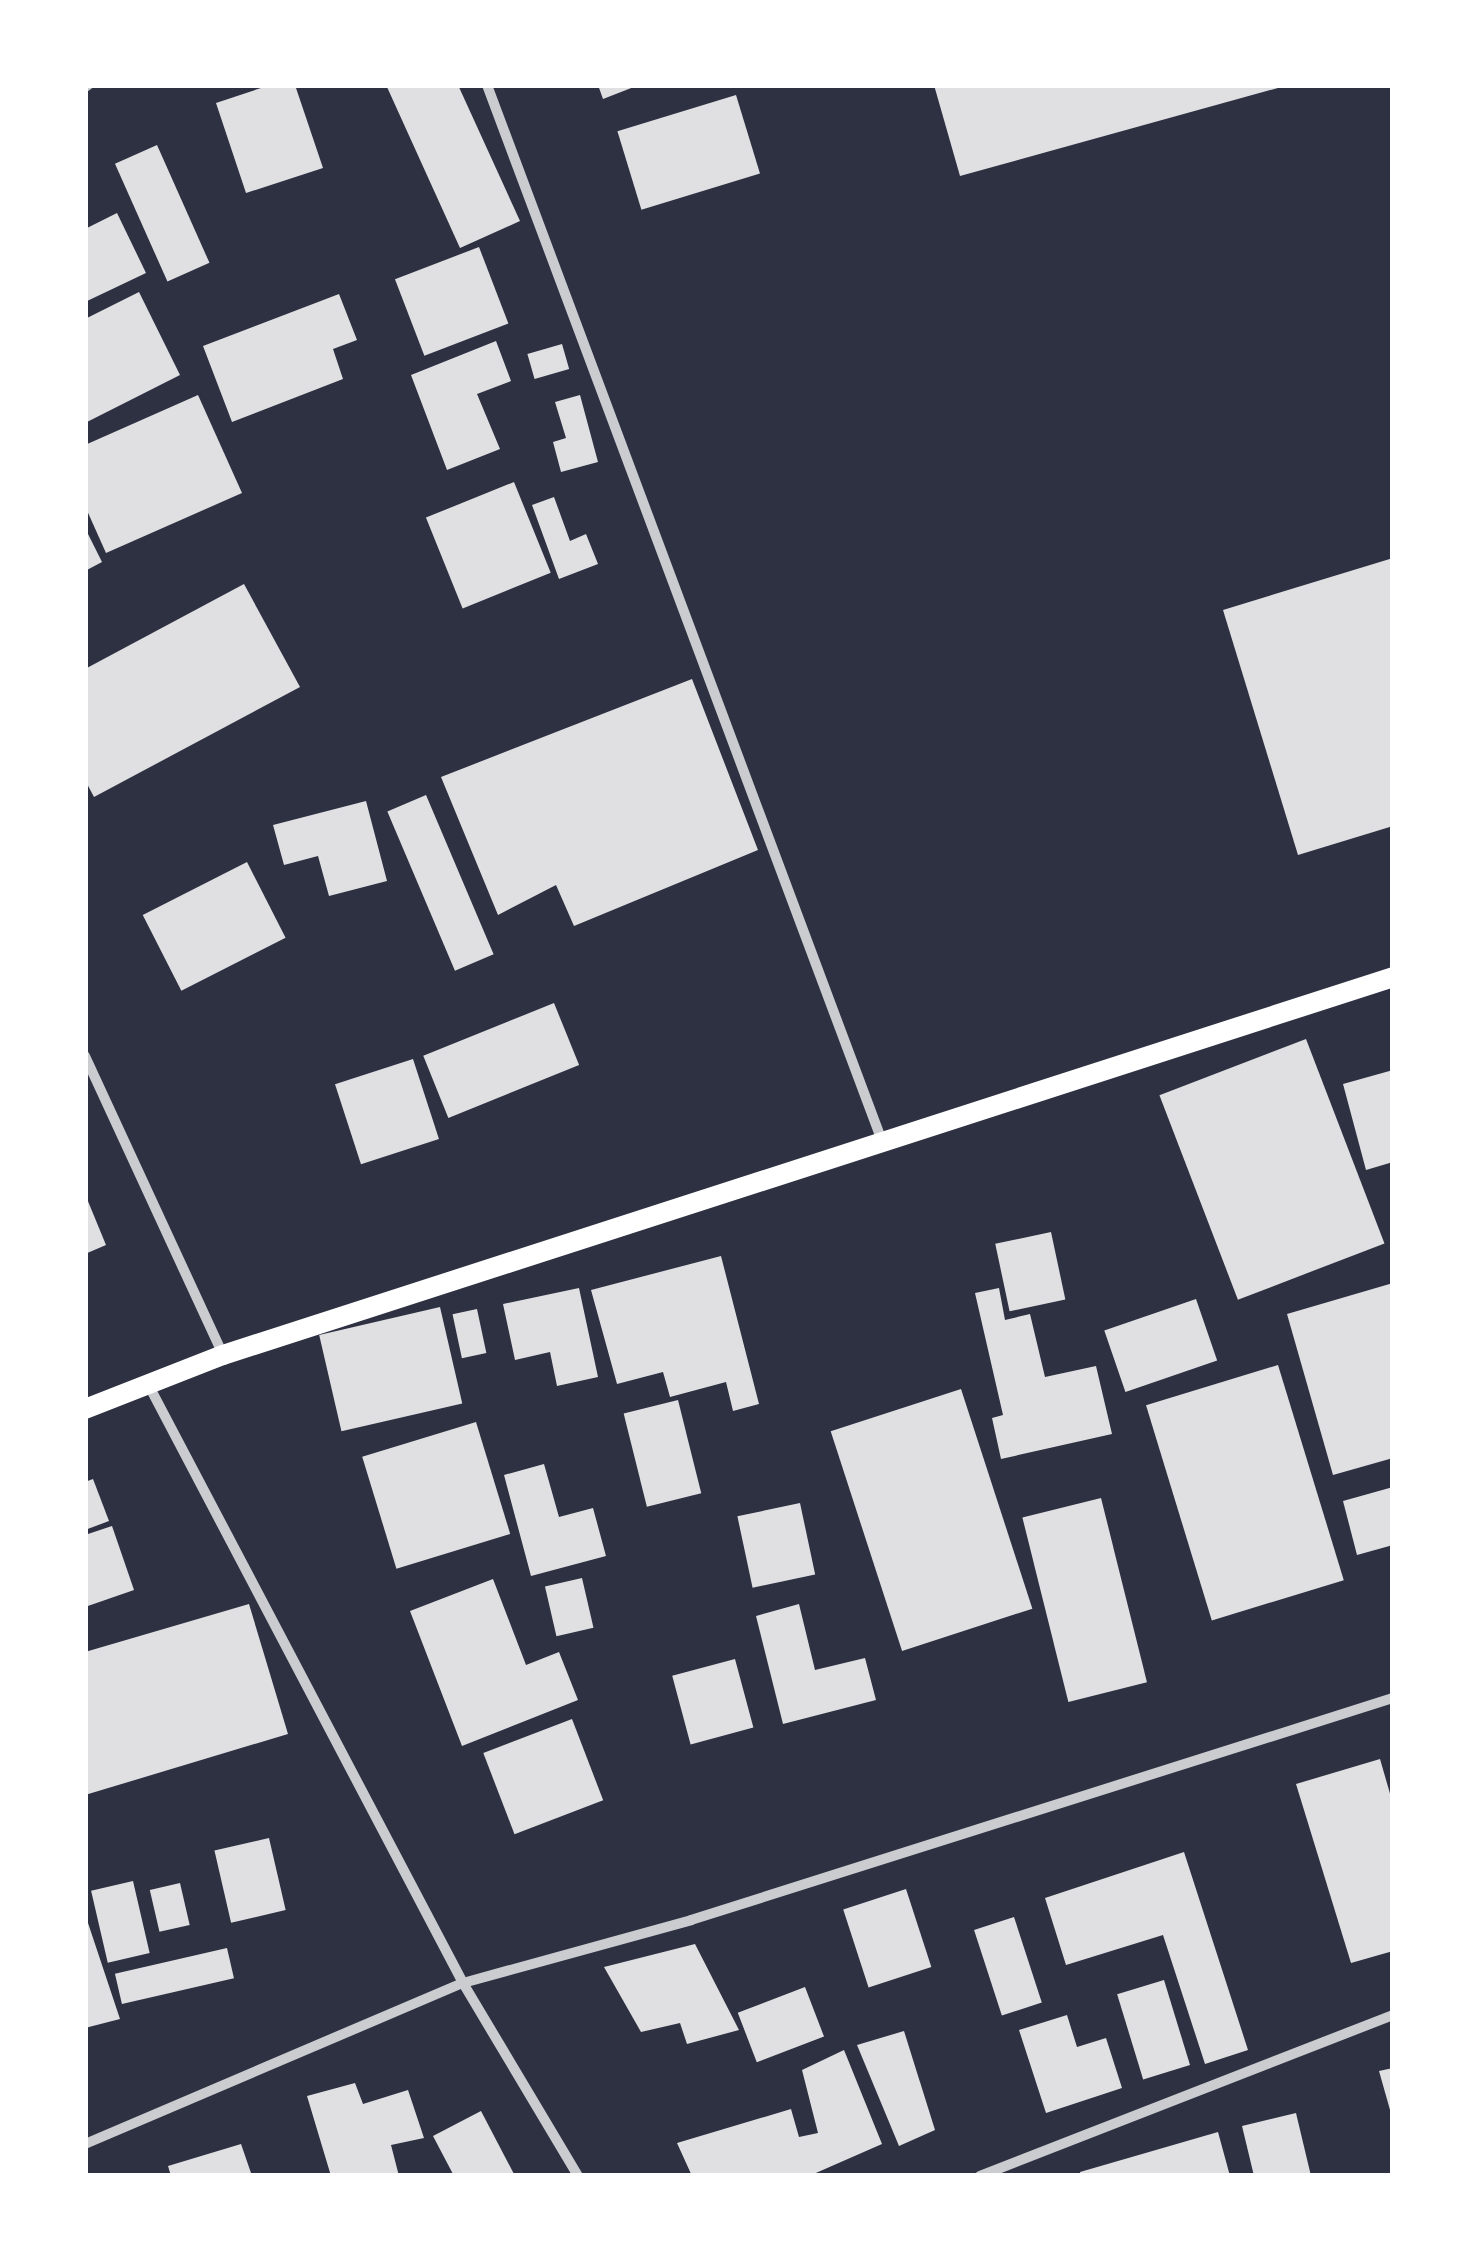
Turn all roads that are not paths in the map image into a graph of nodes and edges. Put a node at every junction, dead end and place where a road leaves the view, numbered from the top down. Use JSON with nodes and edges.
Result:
{"nodes":[{"id":1,"x":487,"y":85,"type":"edge"},
{"id":2,"x":1393,"y":977,"type":"edge"},
{"id":3,"x":85,"y":1056,"type":"edge"},
{"id":4,"x":882,"y":1142,"type":"junction"},
{"id":5,"x":224,"y":1355,"type":"junction"},
{"id":6,"x":148,"y":1384,"type":"junction"},
{"id":7,"x":85,"y":1409,"type":"edge"},
{"id":8,"x":1393,"y":1698,"type":"edge"},
{"id":9,"x":463,"y":1983,"type":"junction"},
{"id":10,"x":1393,"y":2016,"type":"edge"},
{"id":11,"x":85,"y":2144,"type":"edge"},
{"id":12,"x":578,"y":2176,"type":"edge"},
{"id":13,"x":980,"y":2176,"type":"edge"}],
"edges":[{"from":1,"to":4,"type":"street"},
{"from":2,"to":4,"type":"main road"},
{"from":3,"to":5,"type":"street"},
{"from":4,"to":5,"type":"main road"},
{"from":5,"to":6,"type":"main road"},
{"from":6,"to":7,"type":"main road"},
{"from":6,"to":9,"type":"street"},
{"from":8,"to":9,"type":"street"},
{"from":9,"to":11,"type":"street"},
{"from":9,"to":12,"type":"street"},
{"from":10,"to":13,"type":"street"}]}
